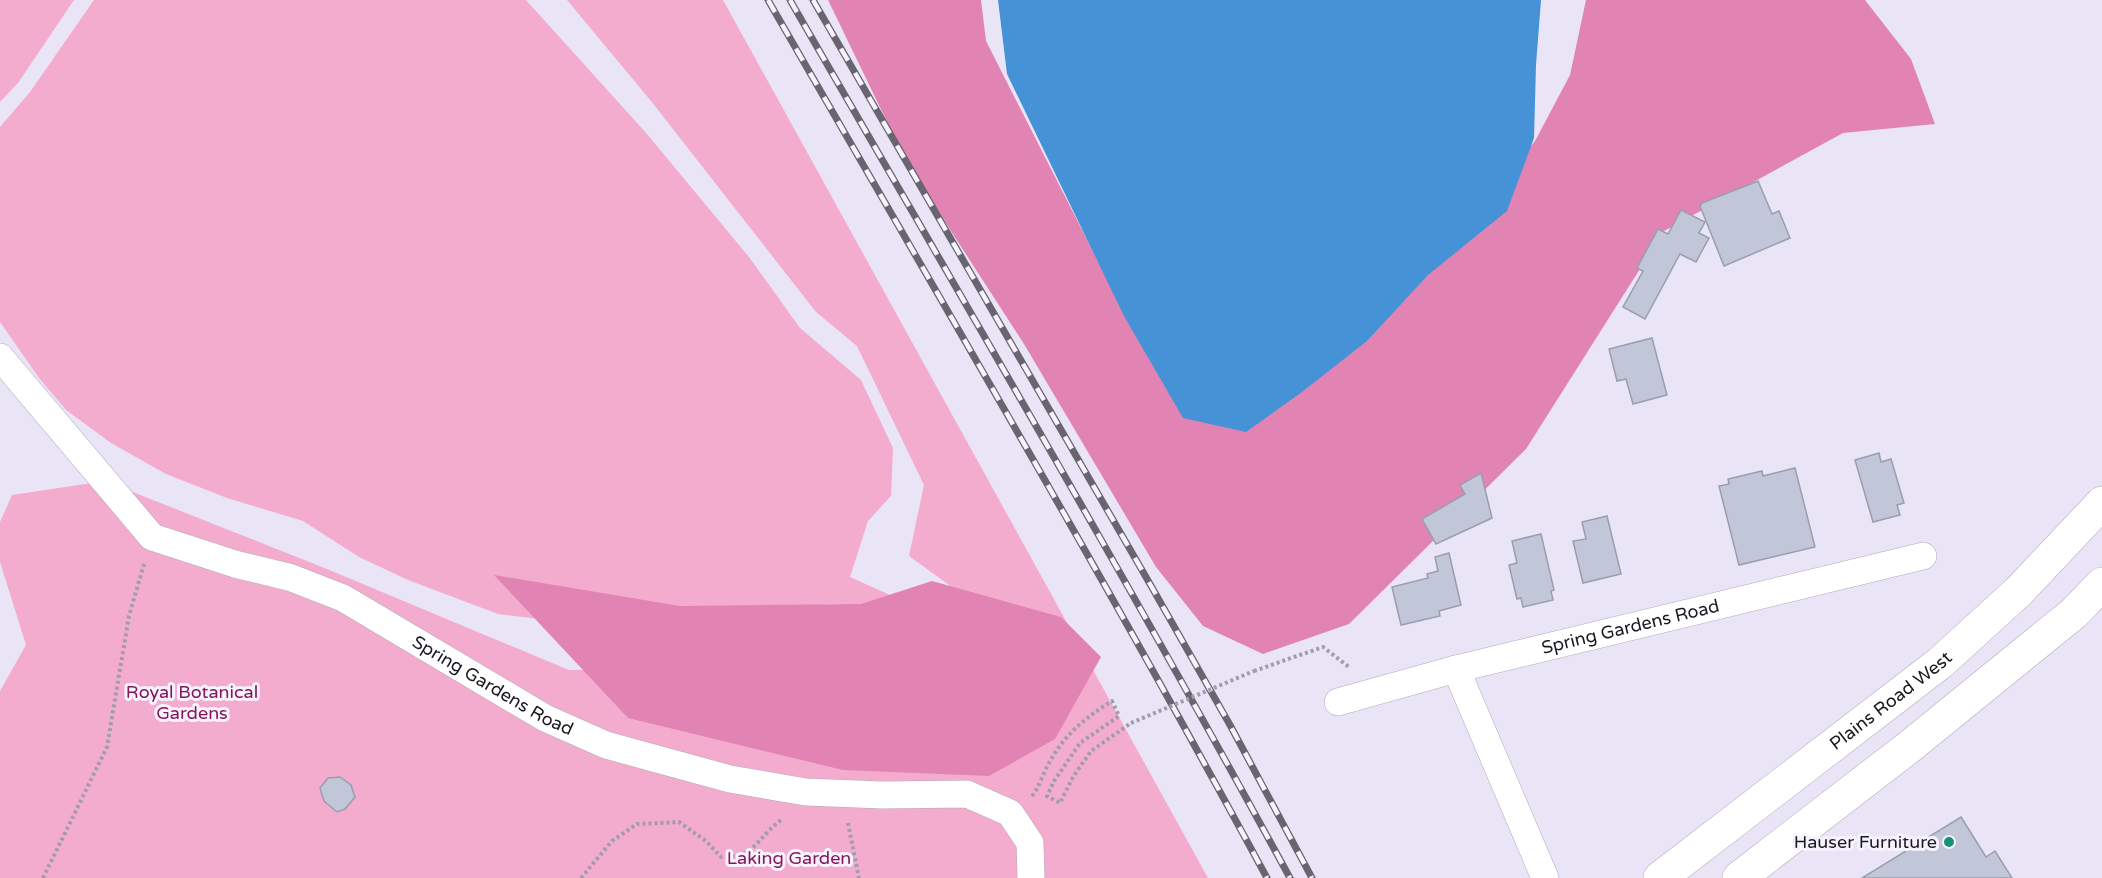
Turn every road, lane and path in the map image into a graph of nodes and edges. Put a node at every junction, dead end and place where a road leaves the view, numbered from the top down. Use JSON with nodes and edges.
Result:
{"nodes":[{"id":1,"x":0,"y":357,"type":"edge"},
{"id":2,"x":2102,"y":503,"type":"edge"},
{"id":3,"x":152,"y":537,"type":"junction"},
{"id":4,"x":1923,"y":556,"type":"dead end"},
{"id":5,"x":2102,"y":584,"type":"edge"},
{"id":6,"x":1456,"y":669,"type":"junction"},
{"id":7,"x":1357,"y":673,"type":"dead end"},
{"id":8,"x":1338,"y":702,"type":"dead end"},
{"id":9,"x":1036,"y":792,"type":"dead end"},
{"id":10,"x":784,"y":819,"type":"dead end"},
{"id":11,"x":839,"y":820,"type":"dead end"},
{"id":12,"x":43,"y":878,"type":"edge"},
{"id":13,"x":582,"y":878,"type":"edge"},
{"id":14,"x":859,"y":878,"type":"edge"},
{"id":15,"x":1031,"y":878,"type":"edge"},
{"id":16,"x":1545,"y":878,"type":"edge"},
{"id":17,"x":1660,"y":878,"type":"edge"},
{"id":18,"x":1739,"y":878,"type":"edge"}],
"edges":[{"from":1,"to":3,"type":"street"},
{"from":2,"to":17,"type":"main road","name":"Plains Road West"},
{"from":3,"to":12,"type":"path"},
{"from":3,"to":15,"type":"street","name":"Spring Gardens Road"},
{"from":4,"to":6,"type":"street","name":"Spring Gardens Road"},
{"from":5,"to":18,"type":"main road"},
{"from":6,"to":8,"type":"street","name":"Spring Gardens Road"},
{"from":6,"to":16,"type":"street"},
{"from":7,"to":9,"type":"path","bridge":true},
{"from":10,"to":13,"type":"path"},
{"from":11,"to":14,"type":"path"}]}
